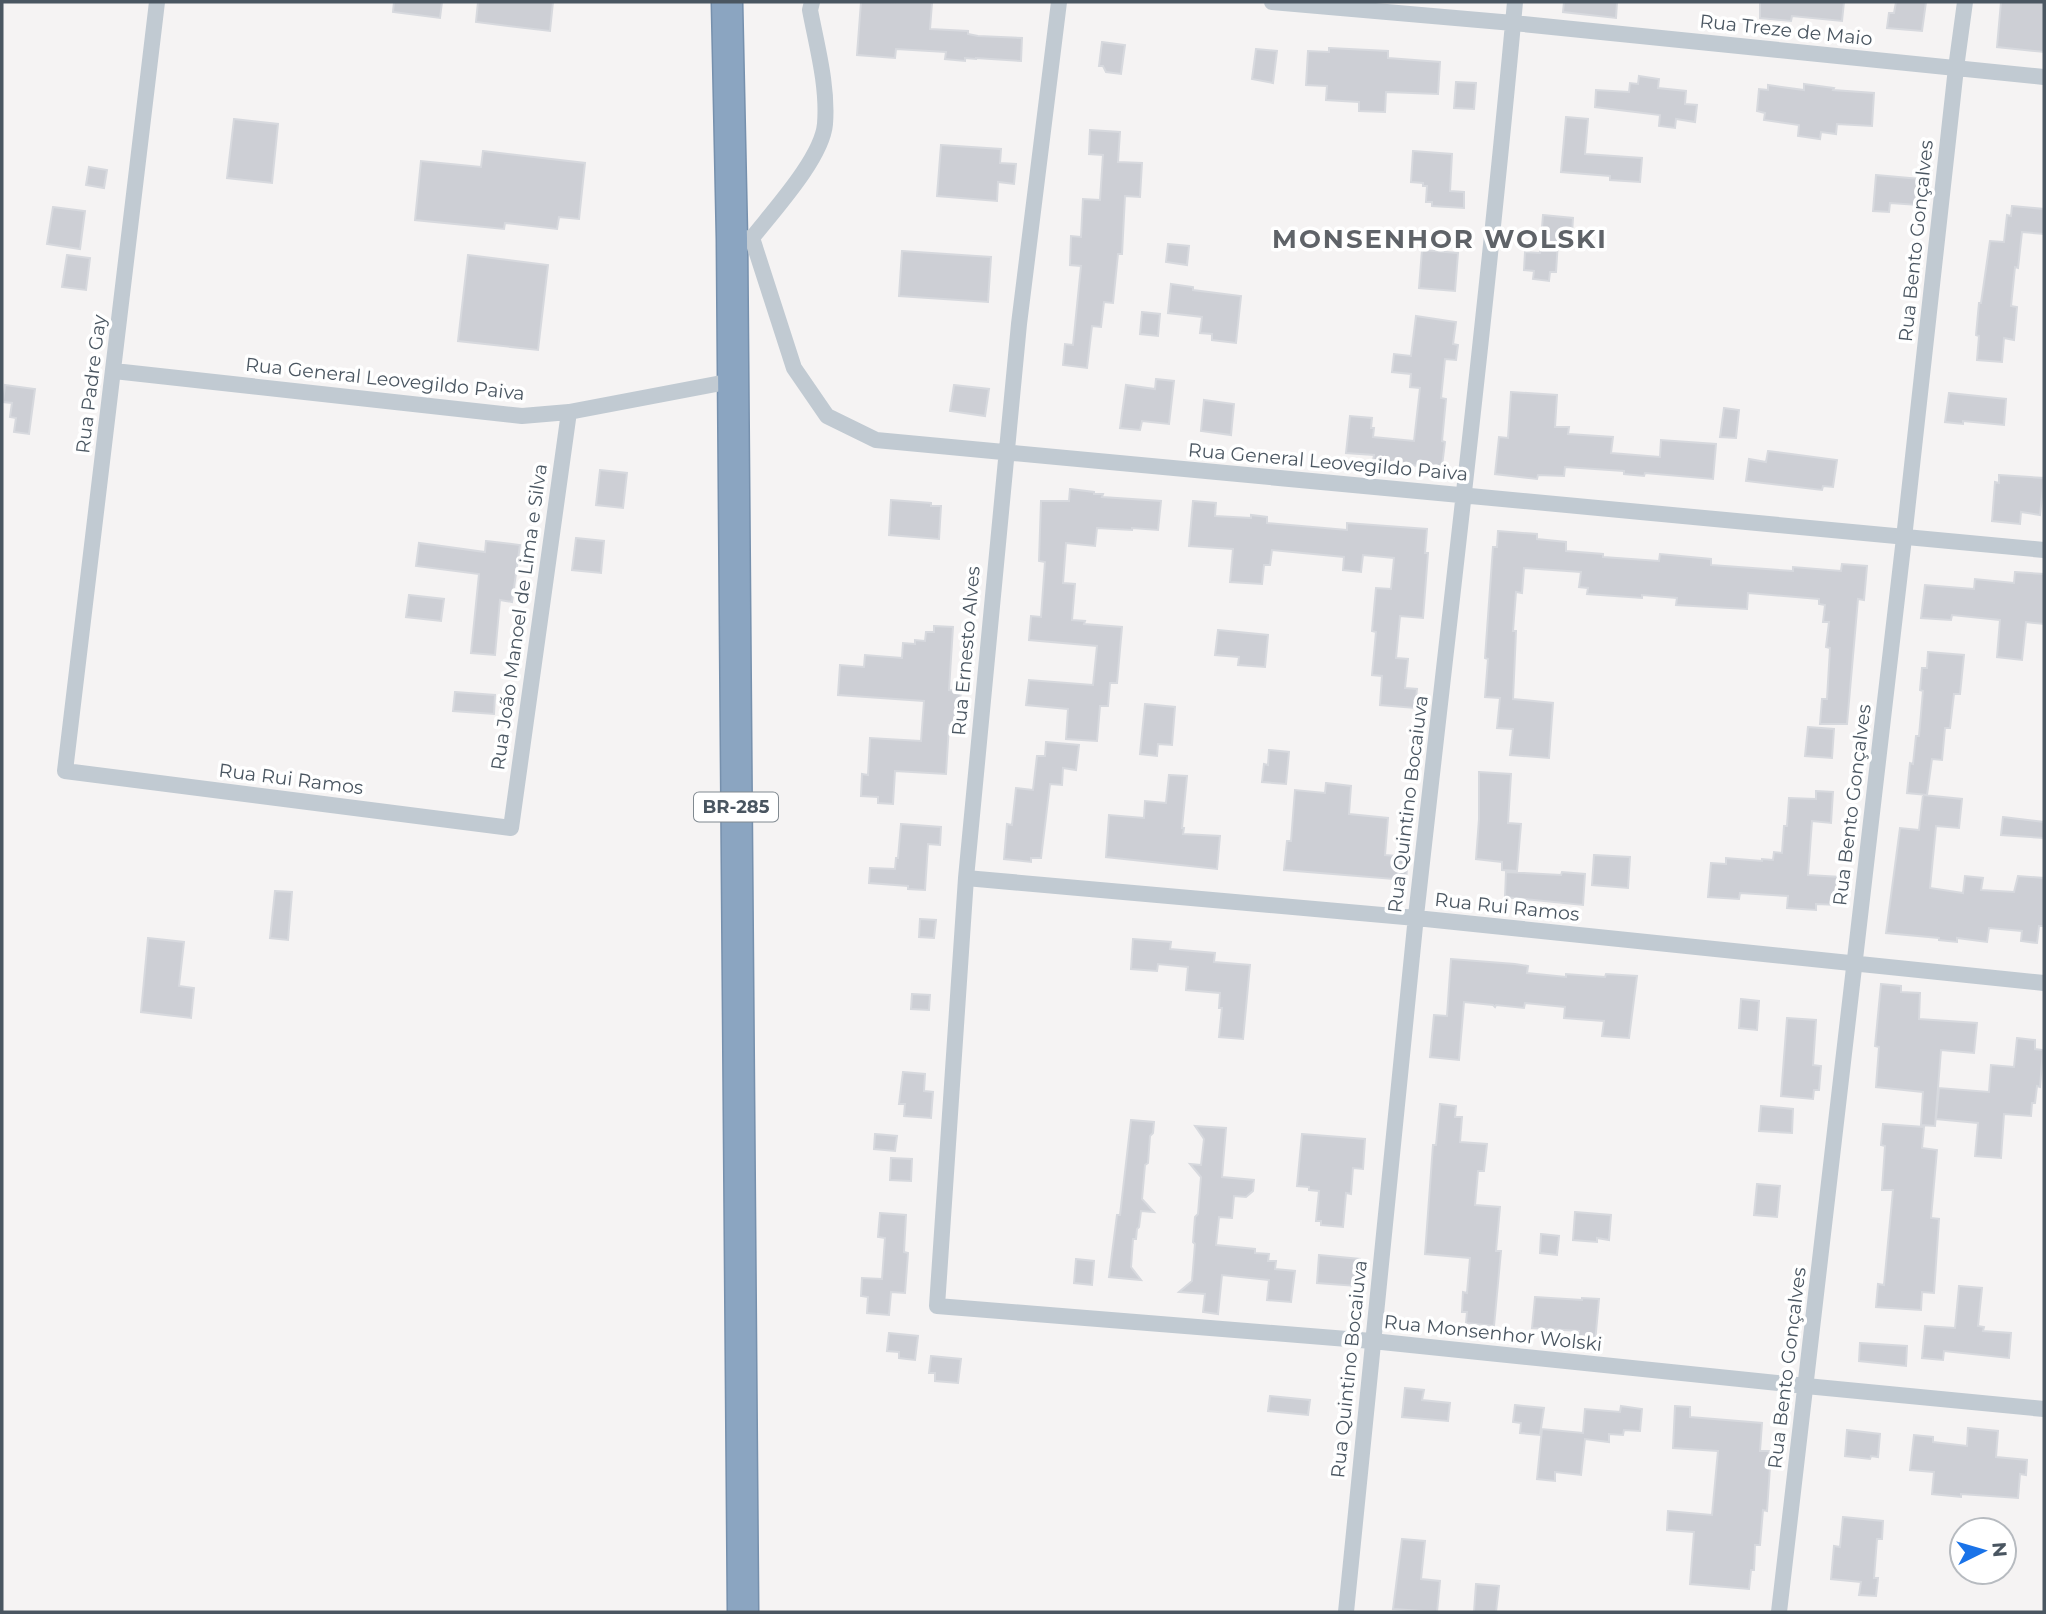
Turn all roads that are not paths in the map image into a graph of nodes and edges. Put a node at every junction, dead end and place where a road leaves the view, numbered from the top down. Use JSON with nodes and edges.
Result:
{"nodes":[{"id":1,"x":157,"y":2,"type":"edge"},
{"id":2,"x":727,"y":2,"type":"edge"},
{"id":3,"x":811,"y":2,"type":"edge"},
{"id":4,"x":1059,"y":2,"type":"edge"},
{"id":5,"x":1272,"y":2,"type":"edge"},
{"id":6,"x":1516,"y":2,"type":"edge"},
{"id":7,"x":1965,"y":2,"type":"edge"},
{"id":8,"x":1301,"y":3,"type":"edge"},
{"id":9,"x":1513,"y":23,"type":"junction"},
{"id":10,"x":1956,"y":68,"type":"junction"},
{"id":11,"x":2044,"y":76,"type":"edge"},
{"id":12,"x":742,"y":239,"type":"junction"},
{"id":13,"x":114,"y":371,"type":"junction"},
{"id":14,"x":732,"y":381,"type":"junction"},
{"id":15,"x":569,"y":412,"type":"junction"},
{"id":16,"x":1006,"y":453,"type":"junction"},
{"id":17,"x":1465,"y":496,"type":"junction"},
{"id":18,"x":1904,"y":538,"type":"junction"},
{"id":19,"x":2044,"y":550,"type":"edge"},
{"id":20,"x":65,"y":771,"type":"joint"},
{"id":21,"x":511,"y":828,"type":"joint"},
{"id":22,"x":966,"y":878,"type":"junction"},
{"id":23,"x":1416,"y":918,"type":"junction"},
{"id":24,"x":1855,"y":964,"type":"junction"},
{"id":25,"x":2044,"y":983,"type":"edge"},
{"id":26,"x":937,"y":1306,"type":"joint"},
{"id":27,"x":1372,"y":1341,"type":"junction"},
{"id":28,"x":1806,"y":1386,"type":"junction"},
{"id":29,"x":2044,"y":1409,"type":"edge"},
{"id":30,"x":743,"y":1612,"type":"edge"},
{"id":31,"x":1346,"y":1612,"type":"edge"},
{"id":32,"x":1779,"y":1612,"type":"edge"}],
"edges":[{"from":1,"to":13,"type":"street","name":"Rua Padre Gay"},
{"from":2,"to":12,"type":"highway","number":"BR-285"},
{"from":3,"to":12,"type":"street"},
{"from":4,"to":16,"type":"street","name":"Rua Ernesto Alves"},
{"from":5,"to":8,"type":"street","name":"Rua Treze de Maio"},
{"from":6,"to":9,"type":"street","name":"Rua Quintino Bocaiuva"},
{"from":7,"to":10,"type":"street","name":"Rua Bento Gonçalves"},
{"from":8,"to":9,"type":"street","name":"Rua Treze de Maio"},
{"from":9,"to":10,"type":"street","name":"Rua Treze de Maio"},
{"from":9,"to":17,"type":"street","name":"Rua Quintino Bocaiuva"},
{"from":10,"to":11,"type":"street","name":"Rua Treze de Maio"},
{"from":10,"to":18,"type":"street","name":"Rua Bento Gonçalves"},
{"from":12,"to":14,"type":"highway","number":"BR-285"},
{"from":12,"to":16,"type":"street","name":"Rua General Leovegildo Paiva"},
{"from":13,"to":15,"type":"street","name":"Rua General Leovegildo Paiva"},
{"from":13,"to":20,"type":"street","name":"Rua Padre Gay"},
{"from":14,"to":15,"type":"street","name":"Rua General Leovegildo Paiva"},
{"from":14,"to":30,"type":"highway","number":"BR-285"},
{"from":15,"to":21,"type":"street","name":"Rua João Manoel de Lima e Silva"},
{"from":16,"to":17,"type":"street","name":"Rua General Leovegildo Paiva"},
{"from":16,"to":22,"type":"street","name":"Rua Ernesto Alves"},
{"from":17,"to":18,"type":"street","name":"Rua General Leovegildo Paiva"},
{"from":17,"to":23,"type":"street","name":"Rua Quintino Bocaiuva"},
{"from":18,"to":19,"type":"street","name":"Rua General Leovegildo Paiva"},
{"from":18,"to":24,"type":"street","name":"Rua Bento Gonçalves"},
{"from":20,"to":21,"type":"street","name":"Rua Rui Ramos"},
{"from":22,"to":23,"type":"street","name":"Rua Rui Ramos"},
{"from":22,"to":26,"type":"street","name":"Rua Ernesto Alves"},
{"from":23,"to":24,"type":"street","name":"Rua Rui Ramos"},
{"from":23,"to":27,"type":"street","name":"Rua Quintino Bocaiuva"},
{"from":24,"to":25,"type":"street","name":"Rua Rui Ramos"},
{"from":24,"to":28,"type":"street","name":"Rua Bento Gonçalves"},
{"from":26,"to":27,"type":"street","name":"Rua Monsenhor Wolski"},
{"from":27,"to":28,"type":"street","name":"Rua Monsenhor Wolski"},
{"from":27,"to":31,"type":"street","name":"Rua Quintino Bocaiuva"},
{"from":28,"to":29,"type":"street","name":"Rua Monsenhor Wolski"},
{"from":28,"to":32,"type":"street","name":"Rua Bento Gonçalves"}]}
